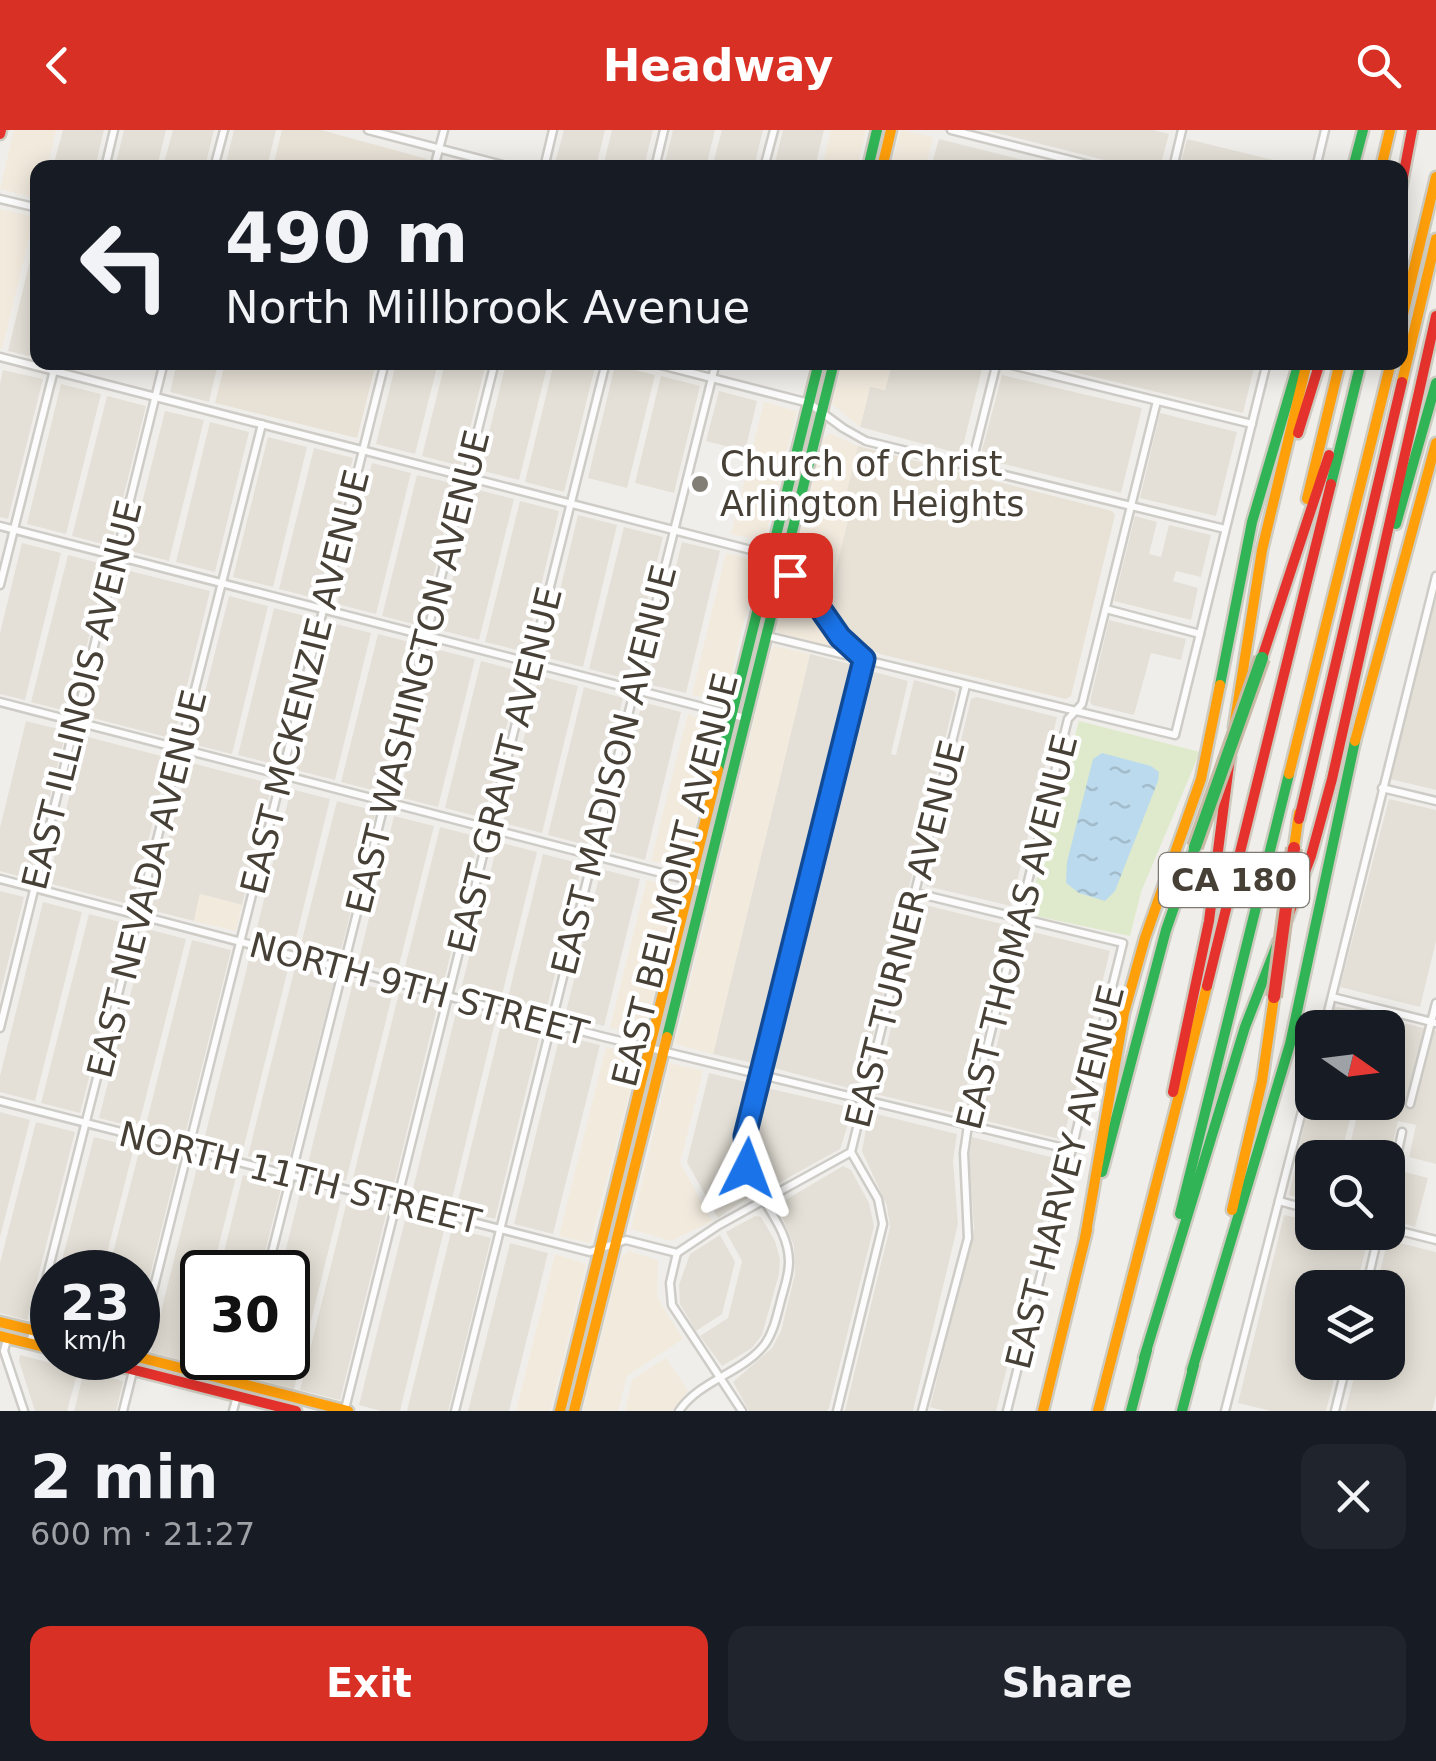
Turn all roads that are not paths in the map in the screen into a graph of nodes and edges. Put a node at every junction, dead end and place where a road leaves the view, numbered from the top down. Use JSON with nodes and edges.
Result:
{"nodes":[{"id":1,"x":114,"y":130,"type":"edge"},
{"id":2,"x":224,"y":130,"type":"edge"},
{"id":3,"x":368,"y":130,"type":"edge"},
{"id":4,"x":444,"y":130,"type":"edge"},
{"id":5,"x":554,"y":130,"type":"edge"},
{"id":6,"x":664,"y":130,"type":"edge"},
{"id":7,"x":774,"y":130,"type":"edge"},
{"id":8,"x":877,"y":130,"type":"edge"},
{"id":9,"x":891,"y":130,"type":"edge"},
{"id":10,"x":951,"y":130,"type":"edge"},
{"id":11,"x":1182,"y":130,"type":"edge"},
{"id":12,"x":1325,"y":130,"type":"edge"},
{"id":13,"x":1363,"y":130,"type":"edge"},
{"id":14,"x":1393,"y":130,"type":"edge"},
{"id":15,"x":1412,"y":130,"type":"edge"},
{"id":16,"x":439,"y":148,"type":"junction"},
{"id":17,"x":107,"y":160,"type":"edge"},
{"id":18,"x":216,"y":160,"type":"edge"},
{"id":19,"x":436,"y":160,"type":"edge"},
{"id":20,"x":484,"y":160,"type":"edge"},
{"id":21,"x":546,"y":160,"type":"edge"},
{"id":22,"x":657,"y":160,"type":"edge"},
{"id":23,"x":766,"y":160,"type":"edge"},
{"id":24,"x":870,"y":160,"type":"edge"},
{"id":25,"x":884,"y":160,"type":"edge"},
{"id":26,"x":1070,"y":160,"type":"edge"},
{"id":27,"x":1175,"y":160,"type":"edge"},
{"id":28,"x":1318,"y":160,"type":"edge"},
{"id":29,"x":1356,"y":160,"type":"edge"},
{"id":30,"x":1386,"y":160,"type":"edge"},
{"id":31,"x":1406,"y":160,"type":"edge"},
{"id":32,"x":1436,"y":178,"type":"edge"},
{"id":33,"x":0,"y":199,"type":"edge"},
{"id":34,"x":30,"y":206,"type":"edge"},
{"id":35,"x":1436,"y":239,"type":"edge"},
{"id":36,"x":1408,"y":294,"type":"edge"},
{"id":37,"x":1436,"y":316,"type":"edge"},
{"id":38,"x":0,"y":357,"type":"edge"},
{"id":39,"x":1408,"y":357,"type":"edge"},
{"id":40,"x":30,"y":365,"type":"edge"},
{"id":41,"x":47,"y":370,"type":"edge"},
{"id":42,"x":162,"y":370,"type":"edge"},
{"id":43,"x":384,"y":370,"type":"edge"},
{"id":44,"x":493,"y":370,"type":"edge"},
{"id":45,"x":604,"y":370,"type":"edge"},
{"id":46,"x":680,"y":370,"type":"edge"},
{"id":47,"x":714,"y":370,"type":"edge"},
{"id":48,"x":817,"y":370,"type":"edge"},
{"id":49,"x":832,"y":370,"type":"edge"},
{"id":50,"x":996,"y":370,"type":"edge"},
{"id":51,"x":1031,"y":370,"type":"edge"},
{"id":52,"x":1265,"y":370,"type":"edge"},
{"id":53,"x":1297,"y":370,"type":"edge"},
{"id":54,"x":1306,"y":370,"type":"edge"},
{"id":55,"x":1318,"y":370,"type":"edge"},
{"id":56,"x":1338,"y":370,"type":"edge"},
{"id":57,"x":1357,"y":370,"type":"edge"},
{"id":58,"x":1358,"y":370,"type":"edge"},
{"id":59,"x":1389,"y":370,"type":"edge"},
{"id":60,"x":1405,"y":370,"type":"edge"},
{"id":61,"x":54,"y":372,"type":"junction"},
{"id":62,"x":712,"y":378,"type":"junction"},
{"id":63,"x":1436,"y":383,"type":"edge"},
{"id":64,"x":155,"y":398,"type":"junction"},
{"id":65,"x":1157,"y":401,"type":"junction"},
{"id":66,"x":809,"y":403,"type":"junction"},
{"id":67,"x":822,"y":413,"type":"junction"},
{"id":68,"x":262,"y":424,"type":"junction"},
{"id":69,"x":1252,"y":424,"type":"junction"},
{"id":70,"x":1436,"y":443,"type":"edge"},
{"id":71,"x":364,"y":449,"type":"junction"},
{"id":72,"x":971,"y":466,"type":"junction"},
{"id":73,"x":467,"y":476,"type":"junction"},
{"id":74,"x":571,"y":504,"type":"junction"},
{"id":75,"x":1131,"y":505,"type":"junction"},
{"id":76,"x":0,"y":526,"type":"edge"},
{"id":77,"x":1226,"y":529,"type":"junction"},
{"id":78,"x":14,"y":530,"type":"junction"},
{"id":79,"x":674,"y":532,"type":"junction"},
{"id":80,"x":116,"y":556,"type":"junction"},
{"id":81,"x":770,"y":558,"type":"junction"},
{"id":82,"x":782,"y":569,"type":"junction"},
{"id":83,"x":1340,"y":569,"type":"junction"},
{"id":84,"x":1435,"y":580,"type":"edge"},
{"id":85,"x":0,"y":584,"type":"edge"},
{"id":86,"x":222,"y":584,"type":"junction"},
{"id":87,"x":1284,"y":589,"type":"junction"},
{"id":88,"x":1374,"y":598,"type":"junction"},
{"id":89,"x":324,"y":609,"type":"junction"},
{"id":90,"x":1106,"y":609,"type":"junction"},
{"id":91,"x":1252,"y":609,"type":"junction"},
{"id":92,"x":1200,"y":634,"type":"junction"},
{"id":93,"x":427,"y":635,"type":"junction"},
{"id":94,"x":766,"y":636,"type":"junction"},
{"id":95,"x":864,"y":659,"type":"junction"},
{"id":96,"x":531,"y":663,"type":"junction"},
{"id":97,"x":966,"y":684,"type":"junction"},
{"id":98,"x":634,"y":691,"type":"junction"},
{"id":99,"x":0,"y":702,"type":"edge"},
{"id":100,"x":1075,"y":711,"type":"junction"},
{"id":101,"x":739,"y":716,"type":"junction"},
{"id":102,"x":76,"y":722,"type":"junction"},
{"id":103,"x":179,"y":749,"type":"junction"},
{"id":104,"x":282,"y":776,"type":"junction"},
{"id":105,"x":1382,"y":788,"type":"junction"},
{"id":106,"x":386,"y":801,"type":"junction"},
{"id":107,"x":1436,"y":801,"type":"edge"},
{"id":108,"x":1298,"y":819,"type":"junction"},
{"id":109,"x":490,"y":829,"type":"junction"},
{"id":110,"x":593,"y":856,"type":"junction"},
{"id":111,"x":0,"y":879,"type":"edge"},
{"id":112,"x":698,"y":882,"type":"junction"},
{"id":113,"x":36,"y":888,"type":"junction"},
{"id":114,"x":916,"y":893,"type":"junction"},
{"id":115,"x":139,"y":915,"type":"junction"},
{"id":116,"x":1020,"y":918,"type":"junction"},
{"id":117,"x":240,"y":942,"type":"junction"},
{"id":118,"x":343,"y":970,"type":"junction"},
{"id":119,"x":448,"y":996,"type":"junction"},
{"id":120,"x":1332,"y":997,"type":"junction"},
{"id":121,"x":1436,"y":1003,"type":"edge"},
{"id":122,"x":1329,"y":1010,"type":"edge"},
{"id":123,"x":552,"y":1022,"type":"junction"},
{"id":124,"x":1434,"y":1022,"type":"edge"},
{"id":125,"x":0,"y":1028,"type":"edge"},
{"id":126,"x":657,"y":1048,"type":"junction"},
{"id":127,"x":760,"y":1074,"type":"junction"},
{"id":128,"x":0,"y":1100,"type":"edge"},
{"id":129,"x":864,"y":1100,"type":"junction"},
{"id":130,"x":1410,"y":1104,"type":"dead end"},
{"id":131,"x":1300,"y":1120,"type":"edge"},
{"id":132,"x":87,"y":1124,"type":"junction"},
{"id":133,"x":968,"y":1125,"type":"junction"},
{"id":134,"x":1402,"y":1132,"type":"dead end"},
{"id":135,"x":1400,"y":1140,"type":"edge"},
{"id":136,"x":188,"y":1150,"type":"junction"},
{"id":137,"x":1072,"y":1150,"type":"junction"},
{"id":138,"x":851,"y":1152,"type":"junction"},
{"id":139,"x":292,"y":1176,"type":"junction"},
{"id":140,"x":764,"y":1201,"type":"junction"},
{"id":141,"x":1279,"y":1202,"type":"junction"},
{"id":142,"x":397,"y":1203,"type":"junction"},
{"id":143,"x":1295,"y":1206,"type":"edge"},
{"id":144,"x":1148,"y":1212,"type":"junction"},
{"id":145,"x":500,"y":1229,"type":"junction"},
{"id":146,"x":1405,"y":1232,"type":"edge"},
{"id":147,"x":1085,"y":1238,"type":"junction"},
{"id":148,"x":1436,"y":1240,"type":"edge"},
{"id":149,"x":617,"y":1242,"type":"junction"},
{"id":150,"x":599,"y":1249,"type":"junction"},
{"id":151,"x":54,"y":1250,"type":"edge"},
{"id":152,"x":273,"y":1250,"type":"edge"},
{"id":153,"x":678,"y":1252,"type":"junction"},
{"id":154,"x":160,"y":1263,"type":"edge"},
{"id":155,"x":0,"y":1322,"type":"edge"},
{"id":156,"x":30,"y":1336,"type":"edge"},
{"id":157,"x":4,"y":1337,"type":"edge"},
{"id":158,"x":30,"y":1337,"type":"edge"},
{"id":159,"x":1144,"y":1358,"type":"junction"},
{"id":160,"x":160,"y":1364,"type":"edge"},
{"id":161,"x":160,"y":1366,"type":"edge"},
{"id":162,"x":1192,"y":1370,"type":"junction"},
{"id":163,"x":720,"y":1378,"type":"junction"},
{"id":164,"x":131,"y":1380,"type":"edge"},
{"id":165,"x":240,"y":1380,"type":"edge"},
{"id":166,"x":1343,"y":1380,"type":"edge"},
{"id":167,"x":238,"y":1390,"type":"junction"},
{"id":168,"x":1226,"y":1410,"type":"edge"},
{"id":169,"x":24,"y":1411,"type":"edge"},
{"id":170,"x":123,"y":1411,"type":"edge"},
{"id":171,"x":233,"y":1411,"type":"edge"},
{"id":172,"x":296,"y":1411,"type":"edge"},
{"id":173,"x":346,"y":1411,"type":"edge"},
{"id":174,"x":455,"y":1411,"type":"edge"},
{"id":175,"x":560,"y":1411,"type":"edge"},
{"id":176,"x":574,"y":1411,"type":"edge"},
{"id":177,"x":679,"y":1411,"type":"edge"},
{"id":178,"x":742,"y":1411,"type":"edge"},
{"id":179,"x":837,"y":1411,"type":"edge"},
{"id":180,"x":922,"y":1411,"type":"edge"},
{"id":181,"x":1007,"y":1411,"type":"edge"},
{"id":182,"x":1043,"y":1411,"type":"edge"},
{"id":183,"x":1098,"y":1411,"type":"edge"},
{"id":184,"x":1131,"y":1411,"type":"edge"},
{"id":185,"x":1182,"y":1411,"type":"edge"},
{"id":186,"x":1335,"y":1411,"type":"edge"}],
"edges":[{"from":1,"to":17,"type":"street"},
{"from":2,"to":18,"type":"street"},
{"from":3,"to":16,"type":"street"},
{"from":4,"to":16,"type":"street"},
{"from":5,"to":21,"type":"street"},
{"from":6,"to":22,"type":"street"},
{"from":7,"to":23,"type":"street"},
{"from":8,"to":24,"type":"main road"},
{"from":9,"to":25,"type":"main road"},
{"from":10,"to":26,"type":"street"},
{"from":11,"to":27,"type":"street"},
{"from":12,"to":28,"type":"street"},
{"from":13,"to":29,"type":"main road"},
{"from":14,"to":30,"type":"main road"},
{"from":15,"to":31,"type":"main road"},
{"from":16,"to":19,"type":"street"},
{"from":16,"to":20,"type":"street"},
{"from":32,"to":36,"type":"main road"},
{"from":33,"to":34,"type":"street"},
{"from":35,"to":39,"type":"main road"},
{"from":37,"to":88,"type":"main road"},
{"from":38,"to":40,"type":"street"},
{"from":41,"to":61,"type":"street"},
{"from":42,"to":64,"type":"street","name":"EAST ILLINOIS AVENUE"},
{"from":43,"to":71,"type":"street","name":"EAST MCKENZIE AVENUE"},
{"from":44,"to":73,"type":"street","name":"EAST WASHINGTON AVENUE"},
{"from":45,"to":74,"type":"street","name":"EAST GRANT AVENUE"},
{"from":46,"to":62,"type":"street"},
{"from":47,"to":62,"type":"street","name":"EAST MADISON AVENUE"},
{"from":48,"to":66,"type":"main road","name":"EAST BELMONT AVENUE"},
{"from":49,"to":67,"type":"main road","name":"EAST BELMONT AVENUE"},
{"from":50,"to":72,"type":"street"},
{"from":51,"to":65,"type":"street"},
{"from":52,"to":69,"type":"street"},
{"from":53,"to":147,"type":"main road"},
{"from":54,"to":91,"type":"main road"},
{"from":55,"to":91,"type":"main road"},
{"from":56,"to":87,"type":"main road"},
{"from":57,"to":87,"type":"main road"},
{"from":58,"to":144,"type":"main road","number":"CA 180"},
{"from":59,"to":83,"type":"main road","number":"CA 180"},
{"from":60,"to":108,"type":"main road"},
{"from":61,"to":64,"type":"street"},
{"from":61,"to":78,"type":"street"},
{"from":62,"to":66,"type":"street"},
{"from":62,"to":79,"type":"street","name":"EAST MADISON AVENUE"},
{"from":63,"to":88,"type":"main road"},
{"from":64,"to":68,"type":"street"},
{"from":64,"to":80,"type":"street","name":"EAST ILLINOIS AVENUE"},
{"from":65,"to":69,"type":"street"},
{"from":65,"to":75,"type":"street","name":"EAST THOMAS AVENUE"},
{"from":66,"to":67,"type":"street"},
{"from":66,"to":81,"type":"main road","name":"EAST BELMONT AVENUE"},
{"from":67,"to":72,"type":"street"},
{"from":67,"to":82,"type":"main road","name":"EAST BELMONT AVENUE"},
{"from":68,"to":71,"type":"street"},
{"from":68,"to":86,"type":"street","name":"EAST NEVADA AVENUE"},
{"from":69,"to":77,"type":"street"},
{"from":70,"to":162,"type":"main road"},
{"from":71,"to":73,"type":"street"},
{"from":71,"to":89,"type":"street","name":"EAST MCKENZIE AVENUE"},
{"from":72,"to":75,"type":"street"},
{"from":73,"to":74,"type":"street"},
{"from":73,"to":93,"type":"street","name":"EAST WASHINGTON AVENUE"},
{"from":74,"to":79,"type":"street"},
{"from":74,"to":96,"type":"street","name":"EAST GRANT AVENUE"},
{"from":75,"to":77,"type":"street"},
{"from":75,"to":90,"type":"street","name":"EAST THOMAS AVENUE"},
{"from":76,"to":78,"type":"street"},
{"from":77,"to":92,"type":"street"},
{"from":78,"to":80,"type":"street"},
{"from":78,"to":85,"type":"street"},
{"from":79,"to":81,"type":"street"},
{"from":79,"to":98,"type":"street","name":"EAST MADISON AVENUE"},
{"from":80,"to":86,"type":"street"},
{"from":80,"to":102,"type":"street","name":"EAST ILLINOIS AVENUE"},
{"from":81,"to":82,"type":"street"},
{"from":81,"to":101,"type":"main road","name":"EAST BELMONT AVENUE"},
{"from":82,"to":94,"type":"main road","name":"EAST BELMONT AVENUE"},
{"from":82,"to":95,"type":"street"},
{"from":83,"to":108,"type":"main road"},
{"from":83,"to":159,"type":"main road","number":"CA 180"},
{"from":84,"to":105,"type":"street"},
{"from":86,"to":89,"type":"street"},
{"from":86,"to":103,"type":"street","name":"EAST NEVADA AVENUE"},
{"from":87,"to":147,"type":"main road","bridge":true},
{"from":88,"to":159,"type":"main road"},
{"from":89,"to":93,"type":"street"},
{"from":89,"to":104,"type":"street","name":"EAST MCKENZIE AVENUE"},
{"from":90,"to":92,"type":"street"},
{"from":90,"to":100,"type":"street","name":"EAST THOMAS AVENUE"},
{"from":91,"to":144,"type":"main road"},
{"from":92,"to":100,"type":"street"},
{"from":93,"to":96,"type":"street"},
{"from":93,"to":106,"type":"street","name":"EAST WASHINGTON AVENUE"},
{"from":94,"to":95,"type":"street"},
{"from":94,"to":101,"type":"main road","name":"EAST BELMONT AVENUE"},
{"from":95,"to":97,"type":"street"},
{"from":95,"to":127,"type":"street"},
{"from":96,"to":98,"type":"street"},
{"from":96,"to":109,"type":"street","name":"EAST GRANT AVENUE"},
{"from":97,"to":100,"type":"street"},
{"from":97,"to":114,"type":"street","name":"EAST TURNER AVENUE"},
{"from":98,"to":101,"type":"street"},
{"from":98,"to":110,"type":"street","name":"EAST MADISON AVENUE"},
{"from":99,"to":102,"type":"street"},
{"from":100,"to":116,"type":"street","name":"EAST THOMAS AVENUE"},
{"from":101,"to":112,"type":"main road","name":"EAST BELMONT AVENUE"},
{"from":102,"to":103,"type":"street"},
{"from":102,"to":113,"type":"street","name":"EAST ILLINOIS AVENUE"},
{"from":103,"to":104,"type":"street"},
{"from":103,"to":115,"type":"street","name":"EAST NEVADA AVENUE"},
{"from":104,"to":106,"type":"street"},
{"from":104,"to":117,"type":"street","name":"EAST MCKENZIE AVENUE"},
{"from":105,"to":107,"type":"street"},
{"from":105,"to":120,"type":"street"},
{"from":106,"to":109,"type":"street"},
{"from":106,"to":118,"type":"street","name":"EAST WASHINGTON AVENUE"},
{"from":108,"to":162,"type":"main road","bridge":true},
{"from":109,"to":110,"type":"street"},
{"from":109,"to":119,"type":"street","name":"EAST GRANT AVENUE"},
{"from":110,"to":112,"type":"street"},
{"from":110,"to":123,"type":"street","name":"EAST MADISON AVENUE"},
{"from":111,"to":113,"type":"street","name":"NORTH 9TH STREET"},
{"from":112,"to":126,"type":"main road","name":"EAST BELMONT AVENUE"},
{"from":113,"to":115,"type":"street","name":"NORTH 9TH STREET"},
{"from":113,"to":125,"type":"street","name":"EAST ILLINOIS AVENUE"},
{"from":114,"to":116,"type":"street"},
{"from":114,"to":129,"type":"street","name":"EAST TURNER AVENUE"},
{"from":115,"to":117,"type":"street","name":"NORTH 9TH STREET"},
{"from":115,"to":132,"type":"street","name":"EAST NEVADA AVENUE"},
{"from":116,"to":133,"type":"street","name":"EAST THOMAS AVENUE"},
{"from":116,"to":137,"type":"street","name":"EAST HARVEY AVENUE"},
{"from":117,"to":118,"type":"street","name":"NORTH 9TH STREET"},
{"from":117,"to":136,"type":"street","name":"EAST MCKENZIE AVENUE"},
{"from":118,"to":119,"type":"street","name":"NORTH 9TH STREET"},
{"from":118,"to":139,"type":"street","name":"EAST WASHINGTON AVENUE"},
{"from":119,"to":123,"type":"street","name":"NORTH 9TH STREET"},
{"from":119,"to":142,"type":"street","name":"EAST GRANT AVENUE"},
{"from":120,"to":122,"type":"street"},
{"from":120,"to":124,"type":"street"},
{"from":121,"to":124,"type":"street"},
{"from":123,"to":126,"type":"street","name":"NORTH 9TH STREET"},
{"from":123,"to":145,"type":"street","name":"EAST MADISON AVENUE"},
{"from":124,"to":130,"type":"street"},
{"from":126,"to":127,"type":"street","name":"NORTH 9TH STREET"},
{"from":126,"to":149,"type":"main road","name":"EAST BELMONT AVENUE"},
{"from":126,"to":150,"type":"main road","name":"EAST BELMONT AVENUE"},
{"from":127,"to":129,"type":"street","name":"NORTH 9TH STREET"},
{"from":127,"to":140,"type":"street"},
{"from":128,"to":132,"type":"street","name":"NORTH 11TH STREET"},
{"from":129,"to":133,"type":"street","name":"NORTH 9TH STREET"},
{"from":129,"to":138,"type":"street","name":"EAST TURNER AVENUE"},
{"from":131,"to":141,"type":"street"},
{"from":132,"to":136,"type":"street","name":"NORTH 11TH STREET"},
{"from":132,"to":151,"type":"street","name":"EAST NEVADA AVENUE"},
{"from":133,"to":137,"type":"street","name":"NORTH 9TH STREET"},
{"from":133,"to":180,"type":"street","name":"EAST THOMAS AVENUE"},
{"from":134,"to":135,"type":"street"},
{"from":136,"to":139,"type":"street","name":"NORTH 11TH STREET"},
{"from":136,"to":154,"type":"street","name":"EAST MCKENZIE AVENUE"},
{"from":137,"to":181,"type":"street","name":"EAST HARVEY AVENUE"},
{"from":138,"to":140,"type":"street"},
{"from":138,"to":179,"type":"street","name":"EAST TURNER AVENUE"},
{"from":139,"to":142,"type":"street","name":"NORTH 11TH STREET"},
{"from":139,"to":152,"type":"street","name":"EAST WASHINGTON AVENUE"},
{"from":140,"to":153,"type":"street"},
{"from":140,"to":163,"type":"street"},
{"from":141,"to":143,"type":"street"},
{"from":141,"to":168,"type":"street"},
{"from":142,"to":145,"type":"street","name":"NORTH 11TH STREET"},
{"from":142,"to":173,"type":"street","name":"EAST GRANT AVENUE"},
{"from":144,"to":183,"type":"main road","number":"CA 180"},
{"from":145,"to":150,"type":"street","name":"NORTH 11TH STREET"},
{"from":145,"to":174,"type":"street","name":"EAST MADISON AVENUE"},
{"from":146,"to":148,"type":"street"},
{"from":147,"to":182,"type":"main road"},
{"from":149,"to":150,"type":"street"},
{"from":149,"to":153,"type":"street"},
{"from":149,"to":176,"type":"main road","name":"EAST BELMONT AVENUE"},
{"from":150,"to":175,"type":"main road","name":"EAST BELMONT AVENUE"},
{"from":153,"to":163,"type":"street"},
{"from":155,"to":156,"type":"main road"},
{"from":157,"to":158,"type":"main road"},
{"from":157,"to":169,"type":"street"},
{"from":159,"to":184,"type":"main road","number":"CA 180"},
{"from":160,"to":167,"type":"main road"},
{"from":161,"to":167,"type":"main road"},
{"from":162,"to":185,"type":"main road"},
{"from":163,"to":177,"type":"street"},
{"from":163,"to":178,"type":"street"},
{"from":164,"to":170,"type":"street","name":"EAST MCKENZIE AVENUE"},
{"from":165,"to":167,"type":"street"},
{"from":166,"to":186,"type":"street"},
{"from":167,"to":171,"type":"street"},
{"from":167,"to":172,"type":"main road"},
{"from":167,"to":173,"type":"main road"}]}
